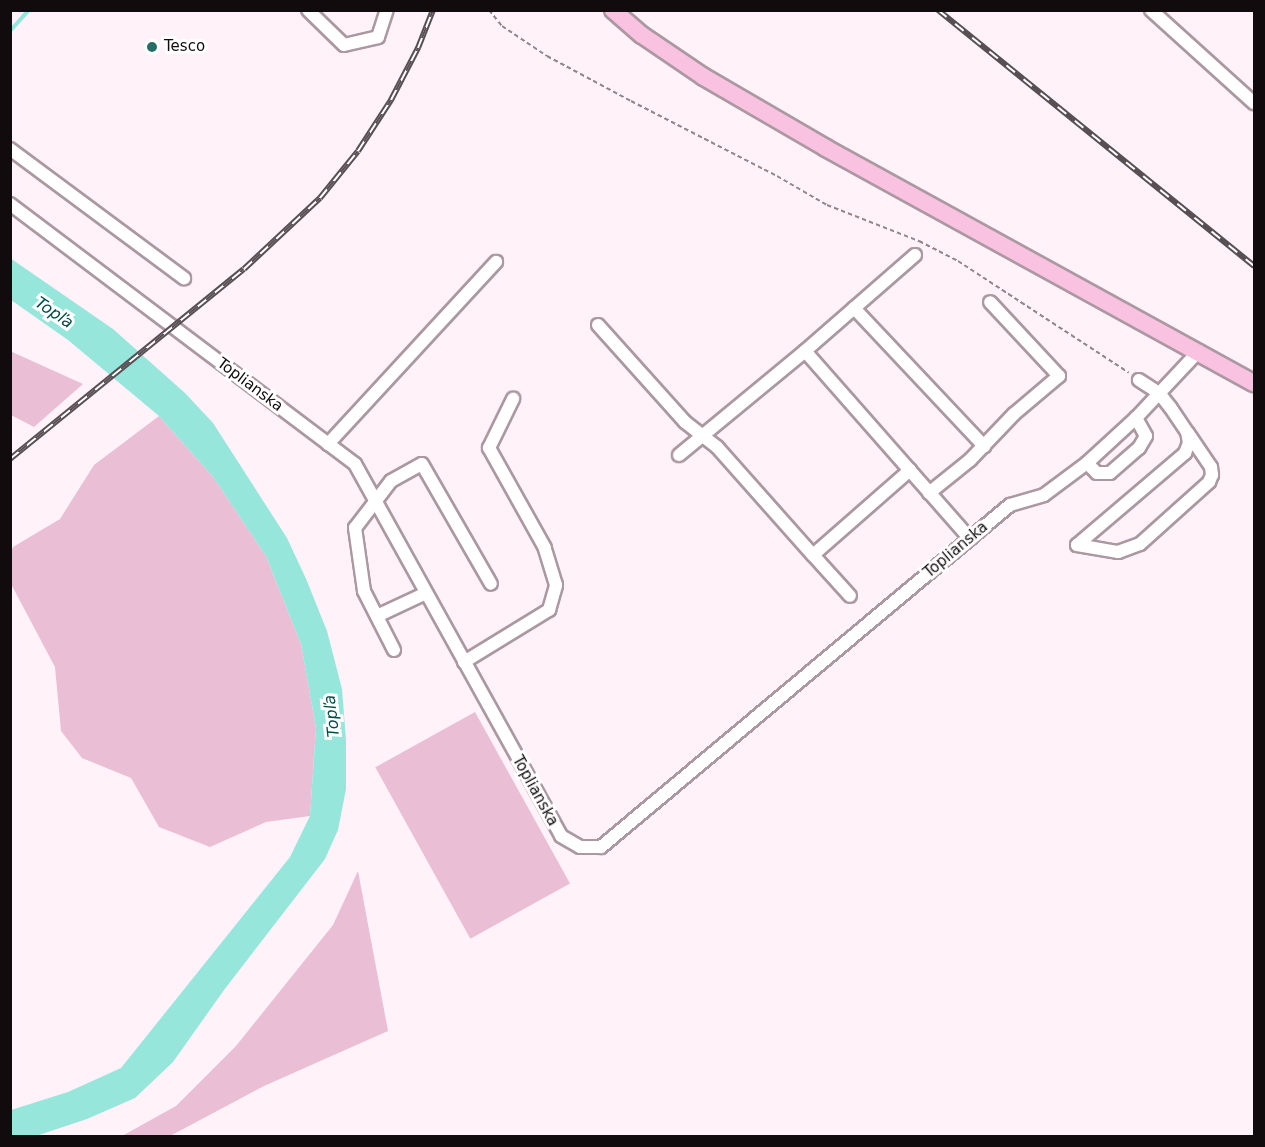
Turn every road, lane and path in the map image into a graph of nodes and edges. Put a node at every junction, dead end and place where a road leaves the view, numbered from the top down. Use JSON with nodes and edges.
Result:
{"nodes":[{"id":1,"x":308,"y":10,"type":"edge"},
{"id":2,"x":387,"y":10,"type":"edge"},
{"id":3,"x":489,"y":10,"type":"edge"},
{"id":4,"x":613,"y":10,"type":"edge"},
{"id":5,"x":1151,"y":10,"type":"edge"},
{"id":6,"x":1254,"y":103,"type":"edge"},
{"id":7,"x":10,"y":149,"type":"edge"},
{"id":8,"x":10,"y":204,"type":"edge"},
{"id":9,"x":915,"y":255,"type":"dead end"},
{"id":10,"x":496,"y":262,"type":"dead end"},
{"id":11,"x":184,"y":278,"type":"dead end"},
{"id":12,"x":990,"y":302,"type":"dead end"},
{"id":13,"x":854,"y":308,"type":"junction"},
{"id":14,"x":598,"y":325,"type":"dead end"},
{"id":15,"x":805,"y":351,"type":"junction"},
{"id":16,"x":1199,"y":351,"type":"junction"},
{"id":17,"x":1139,"y":380,"type":"joint"},
{"id":18,"x":1254,"y":383,"type":"edge"},
{"id":19,"x":1159,"y":393,"type":"junction"},
{"id":20,"x":513,"y":399,"type":"dead end"},
{"id":21,"x":1136,"y":418,"type":"junction"},
{"id":22,"x":1187,"y":432,"type":"junction"},
{"id":23,"x":702,"y":436,"type":"junction"},
{"id":24,"x":328,"y":444,"type":"junction"},
{"id":25,"x":984,"y":446,"type":"junction"},
{"id":26,"x":679,"y":455,"type":"dead end"},
{"id":27,"x":1087,"y":463,"type":"junction"},
{"id":28,"x":910,"y":470,"type":"junction"},
{"id":29,"x":929,"y":493,"type":"junction"},
{"id":30,"x":375,"y":502,"type":"junction"},
{"id":31,"x":970,"y":539,"type":"junction"},
{"id":32,"x":813,"y":555,"type":"junction"},
{"id":33,"x":491,"y":584,"type":"dead end"},
{"id":34,"x":426,"y":593,"type":"junction"},
{"id":35,"x":850,"y":596,"type":"dead end"},
{"id":36,"x":377,"y":616,"type":"junction"},
{"id":37,"x":394,"y":650,"type":"dead end"},
{"id":38,"x":464,"y":662,"type":"junction"}],
"edges":[{"from":1,"to":2,"type":"street"},
{"from":3,"to":17,"type":"path"},
{"from":4,"to":16,"type":"main road"},
{"from":5,"to":6,"type":"street"},
{"from":7,"to":11,"type":"street"},
{"from":8,"to":24,"type":"street","name":"Toplianska"},
{"from":9,"to":13,"type":"street"},
{"from":10,"to":24,"type":"street"},
{"from":12,"to":25,"type":"street"},
{"from":13,"to":15,"type":"street"},
{"from":13,"to":25,"type":"street"},
{"from":14,"to":23,"type":"street"},
{"from":15,"to":23,"type":"street"},
{"from":15,"to":28,"type":"street"},
{"from":16,"to":18,"type":"main road"},
{"from":16,"to":19,"type":"street","name":"Toplianska"},
{"from":17,"to":19,"type":"street"},
{"from":19,"to":21,"type":"street","name":"Toplianska"},
{"from":19,"to":22,"type":"street"},
{"from":20,"to":38,"type":"street"},
{"from":21,"to":27,"type":"street","name":"Toplianska"},
{"from":21,"to":27,"type":"street"},
{"from":22,"to":22,"type":"street"},
{"from":23,"to":26,"type":"street"},
{"from":23,"to":32,"type":"street"},
{"from":24,"to":30,"type":"street","name":"Toplianska"},
{"from":25,"to":29,"type":"street"},
{"from":27,"to":31,"type":"street","name":"Toplianska"},
{"from":28,"to":29,"type":"street"},
{"from":28,"to":32,"type":"street"},
{"from":29,"to":31,"type":"street"},
{"from":30,"to":33,"type":"street"},
{"from":30,"to":34,"type":"street","name":"Toplianska"},
{"from":30,"to":36,"type":"street"},
{"from":31,"to":38,"type":"street","name":"Toplianska"},
{"from":32,"to":35,"type":"street"},
{"from":34,"to":36,"type":"street"},
{"from":34,"to":38,"type":"street","name":"Toplianska"},
{"from":36,"to":37,"type":"street"}]}
